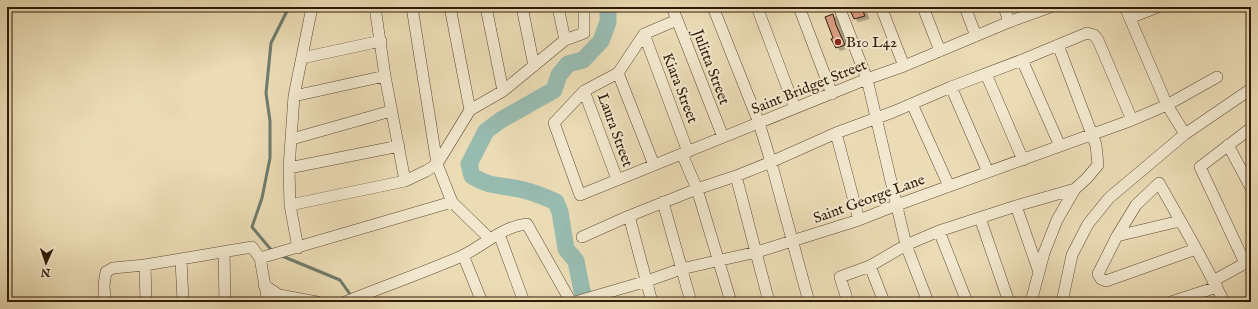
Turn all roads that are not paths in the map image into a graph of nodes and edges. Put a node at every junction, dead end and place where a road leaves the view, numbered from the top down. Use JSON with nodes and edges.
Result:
{"nodes":[{"id":1,"x":312,"y":7,"type":"edge"},
{"id":2,"x":375,"y":7,"type":"edge"},
{"id":3,"x":412,"y":7,"type":"edge"},
{"id":4,"x":450,"y":7,"type":"edge"},
{"id":5,"x":486,"y":7,"type":"edge"},
{"id":6,"x":522,"y":7,"type":"edge"},
{"id":7,"x":558,"y":7,"type":"edge"},
{"id":8,"x":584,"y":7,"type":"edge"},
{"id":9,"x":672,"y":7,"type":"edge"},
{"id":10,"x":713,"y":7,"type":"edge"},
{"id":11,"x":757,"y":7,"type":"edge"},
{"id":12,"x":799,"y":7,"type":"edge"},
{"id":13,"x":839,"y":7,"type":"edge"},
{"id":14,"x":881,"y":7,"type":"edge"},
{"id":15,"x":923,"y":7,"type":"edge"},
{"id":16,"x":965,"y":7,"type":"edge"},
{"id":17,"x":1004,"y":7,"type":"edge"},
{"id":18,"x":1047,"y":7,"type":"edge"},
{"id":19,"x":1125,"y":7,"type":"edge"},
{"id":20,"x":1158,"y":7,"type":"edge"},
{"id":21,"x":1130,"y":18,"type":"junction"},
{"id":22,"x":677,"y":20,"type":"junction"},
{"id":23,"x":1010,"y":22,"type":"junction"},
{"id":24,"x":644,"y":34,"type":"junction"},
{"id":25,"x":976,"y":36,"type":"junction"},
{"id":26,"x":565,"y":40,"type":"junction"},
{"id":27,"x":381,"y":41,"type":"junction"},
{"id":28,"x":1058,"y":45,"type":"junction"},
{"id":29,"x":940,"y":51,"type":"junction"},
{"id":30,"x":302,"y":58,"type":"junction"},
{"id":31,"x":1022,"y":60,"type":"junction"},
{"id":32,"x":534,"y":66,"type":"junction"},
{"id":33,"x":904,"y":66,"type":"junction"},
{"id":34,"x":618,"y":73,"type":"junction"},
{"id":35,"x":986,"y":74,"type":"junction"},
{"id":36,"x":385,"y":76,"type":"junction"},
{"id":37,"x":1217,"y":77,"type":"dead end"},
{"id":38,"x":867,"y":79,"type":"junction"},
{"id":39,"x":951,"y":87,"type":"junction"},
{"id":40,"x":1251,"y":89,"type":"edge"},
{"id":41,"x":503,"y":91,"type":"junction"},
{"id":42,"x":584,"y":91,"type":"junction"},
{"id":43,"x":832,"y":94,"type":"junction"},
{"id":44,"x":294,"y":96,"type":"junction"},
{"id":45,"x":912,"y":104,"type":"junction"},
{"id":46,"x":1167,"y":105,"type":"junction"},
{"id":47,"x":795,"y":108,"type":"junction"},
{"id":48,"x":470,"y":110,"type":"junction"},
{"id":49,"x":391,"y":111,"type":"junction"},
{"id":50,"x":876,"y":118,"type":"junction"},
{"id":51,"x":1132,"y":120,"type":"junction"},
{"id":52,"x":759,"y":123,"type":"junction"},
{"id":53,"x":1251,"y":128,"type":"edge"},
{"id":54,"x":836,"y":133,"type":"junction"},
{"id":55,"x":1185,"y":134,"type":"junction"},
{"id":56,"x":1092,"y":135,"type":"junction"},
{"id":57,"x":723,"y":137,"type":"junction"},
{"id":58,"x":292,"y":139,"type":"junction"},
{"id":59,"x":1228,"y":145,"type":"junction"},
{"id":60,"x":399,"y":146,"type":"junction"},
{"id":61,"x":1060,"y":146,"type":"junction"},
{"id":62,"x":685,"y":153,"type":"junction"},
{"id":63,"x":1023,"y":160,"type":"junction"},
{"id":64,"x":771,"y":162,"type":"junction"},
{"id":65,"x":437,"y":164,"type":"junction"},
{"id":66,"x":654,"y":165,"type":"junction"},
{"id":67,"x":289,"y":168,"type":"junction"},
{"id":68,"x":988,"y":172,"type":"junction"},
{"id":69,"x":736,"y":176,"type":"junction"},
{"id":70,"x":617,"y":179,"type":"junction"},
{"id":71,"x":405,"y":181,"type":"junction"},
{"id":72,"x":949,"y":186,"type":"junction"},
{"id":73,"x":1251,"y":188,"type":"edge"},
{"id":74,"x":697,"y":189,"type":"junction"},
{"id":75,"x":1075,"y":189,"type":"junction"},
{"id":76,"x":452,"y":202,"type":"junction"},
{"id":77,"x":663,"y":202,"type":"junction"},
{"id":78,"x":290,"y":205,"type":"junction"},
{"id":79,"x":897,"y":205,"type":"junction"},
{"id":80,"x":1016,"y":206,"type":"junction"},
{"id":81,"x":629,"y":216,"type":"junction"},
{"id":82,"x":980,"y":218,"type":"junction"},
{"id":83,"x":859,"y":220,"type":"junction"},
{"id":84,"x":1180,"y":221,"type":"junction"},
{"id":85,"x":939,"y":231,"type":"junction"},
{"id":86,"x":1117,"y":236,"type":"junction"},
{"id":87,"x":495,"y":237,"type":"junction"},
{"id":88,"x":582,"y":237,"type":"dead end"},
{"id":89,"x":792,"y":241,"type":"junction"},
{"id":90,"x":906,"y":246,"type":"junction"},
{"id":91,"x":298,"y":248,"type":"junction"},
{"id":92,"x":1196,"y":250,"type":"junction"},
{"id":93,"x":224,"y":252,"type":"junction"},
{"id":94,"x":757,"y":252,"type":"junction"},
{"id":95,"x":463,"y":255,"type":"junction"},
{"id":96,"x":260,"y":258,"type":"junction"},
{"id":97,"x":181,"y":259,"type":"junction"},
{"id":98,"x":719,"y":261,"type":"junction"},
{"id":99,"x":1248,"y":262,"type":"edge"},
{"id":100,"x":145,"y":265,"type":"junction"},
{"id":101,"x":870,"y":266,"type":"junction"},
{"id":102,"x":681,"y":269,"type":"junction"},
{"id":103,"x":1039,"y":272,"type":"junction"},
{"id":104,"x":647,"y":281,"type":"junction"},
{"id":105,"x":1215,"y":284,"type":"junction"},
{"id":106,"x":264,"y":285,"type":"junction"},
{"id":107,"x":105,"y":302,"type":"edge"},
{"id":108,"x":146,"y":302,"type":"edge"},
{"id":109,"x":183,"y":302,"type":"edge"},
{"id":110,"x":225,"y":302,"type":"edge"},
{"id":111,"x":266,"y":302,"type":"edge"},
{"id":112,"x":317,"y":302,"type":"edge"},
{"id":113,"x":345,"y":302,"type":"edge"},
{"id":114,"x":482,"y":302,"type":"edge"},
{"id":115,"x":524,"y":302,"type":"edge"},
{"id":116,"x":574,"y":302,"type":"edge"},
{"id":117,"x":652,"y":302,"type":"edge"},
{"id":118,"x":691,"y":302,"type":"edge"},
{"id":119,"x":731,"y":302,"type":"edge"},
{"id":120,"x":769,"y":302,"type":"edge"},
{"id":121,"x":809,"y":302,"type":"edge"},
{"id":122,"x":848,"y":302,"type":"edge"},
{"id":123,"x":884,"y":302,"type":"edge"},
{"id":124,"x":928,"y":302,"type":"edge"},
{"id":125,"x":967,"y":302,"type":"edge"},
{"id":126,"x":1009,"y":302,"type":"edge"},
{"id":127,"x":1031,"y":302,"type":"edge"},
{"id":128,"x":1062,"y":302,"type":"edge"},
{"id":129,"x":1170,"y":302,"type":"edge"},
{"id":130,"x":1224,"y":302,"type":"edge"}],
"edges":[{"from":1,"to":30,"type":"street"},
{"from":2,"to":27,"type":"street"},
{"from":3,"to":65,"type":"street"},
{"from":4,"to":48,"type":"street"},
{"from":5,"to":41,"type":"street"},
{"from":6,"to":32,"type":"street"},
{"from":7,"to":26,"type":"street"},
{"from":8,"to":26,"type":"street"},
{"from":9,"to":22,"type":"street","name":"Julitta Street"},
{"from":10,"to":52,"type":"street"},
{"from":11,"to":47,"type":"street"},
{"from":12,"to":43,"type":"street"},
{"from":13,"to":38,"type":"street"},
{"from":14,"to":33,"type":"street"},
{"from":15,"to":29,"type":"street"},
{"from":16,"to":25,"type":"street"},
{"from":17,"to":23,"type":"street"},
{"from":18,"to":23,"type":"street","name":"Saint Bridget Street"},
{"from":19,"to":21,"type":"street"},
{"from":20,"to":21,"type":"street"},
{"from":21,"to":46,"type":"street"},
{"from":22,"to":24,"type":"street"},
{"from":22,"to":57,"type":"street","name":"Julitta Street"},
{"from":23,"to":25,"type":"street","name":"Saint Bridget Street"},
{"from":24,"to":34,"type":"street"},
{"from":24,"to":62,"type":"street","name":"Kiara Street"},
{"from":25,"to":29,"type":"street","name":"Saint Bridget Street"},
{"from":26,"to":32,"type":"street"},
{"from":27,"to":30,"type":"street"},
{"from":27,"to":36,"type":"street"},
{"from":28,"to":31,"type":"street"},
{"from":28,"to":51,"type":"street"},
{"from":28,"to":56,"type":"street"},
{"from":29,"to":33,"type":"street","name":"Saint Bridget Street"},
{"from":30,"to":44,"type":"street"},
{"from":31,"to":35,"type":"street"},
{"from":31,"to":61,"type":"street"},
{"from":32,"to":41,"type":"street"},
{"from":33,"to":38,"type":"street","name":"Saint Bridget Street"},
{"from":34,"to":42,"type":"street"},
{"from":34,"to":66,"type":"street"},
{"from":35,"to":39,"type":"street"},
{"from":35,"to":63,"type":"street"},
{"from":36,"to":44,"type":"street"},
{"from":36,"to":49,"type":"street"},
{"from":37,"to":46,"type":"street","name":"Saint George Lane"},
{"from":38,"to":43,"type":"street","name":"Saint Bridget Street"},
{"from":38,"to":50,"type":"street"},
{"from":39,"to":45,"type":"street"},
{"from":39,"to":68,"type":"street"},
{"from":40,"to":55,"type":"street"},
{"from":41,"to":48,"type":"street"},
{"from":42,"to":70,"type":"street","name":"Laura Street"},
{"from":42,"to":70,"type":"street","name":"Saint Bridget Street"},
{"from":43,"to":47,"type":"street","name":"Saint Bridget Street"},
{"from":44,"to":58,"type":"street"},
{"from":45,"to":50,"type":"street"},
{"from":45,"to":72,"type":"street"},
{"from":46,"to":51,"type":"street","name":"Saint George Lane"},
{"from":46,"to":55,"type":"street"},
{"from":47,"to":52,"type":"street","name":"Saint Bridget Street"},
{"from":48,"to":65,"type":"street"},
{"from":49,"to":58,"type":"street"},
{"from":49,"to":60,"type":"street"},
{"from":50,"to":54,"type":"street"},
{"from":50,"to":79,"type":"street"},
{"from":51,"to":56,"type":"street","name":"Saint George Lane"},
{"from":52,"to":57,"type":"street","name":"Saint Bridget Street"},
{"from":52,"to":64,"type":"street"},
{"from":53,"to":59,"type":"street"},
{"from":54,"to":64,"type":"street"},
{"from":54,"to":83,"type":"street"},
{"from":55,"to":128,"type":"street"},
{"from":56,"to":61,"type":"street","name":"Saint George Lane"},
{"from":56,"to":75,"type":"street"},
{"from":57,"to":62,"type":"street","name":"Saint Bridget Street"},
{"from":58,"to":67,"type":"street"},
{"from":59,"to":73,"type":"street"},
{"from":59,"to":99,"type":"street"},
{"from":60,"to":67,"type":"street"},
{"from":60,"to":71,"type":"street"},
{"from":61,"to":63,"type":"street","name":"Saint George Lane"},
{"from":62,"to":66,"type":"street","name":"Saint Bridget Street"},
{"from":62,"to":74,"type":"street","name":"Kiara Street"},
{"from":63,"to":68,"type":"street","name":"Saint George Lane"},
{"from":64,"to":69,"type":"street"},
{"from":64,"to":89,"type":"street"},
{"from":65,"to":71,"type":"street"},
{"from":65,"to":76,"type":"street"},
{"from":66,"to":70,"type":"street","name":"Saint Bridget Street"},
{"from":67,"to":78,"type":"street"},
{"from":68,"to":72,"type":"street","name":"Saint George Lane"},
{"from":69,"to":74,"type":"street"},
{"from":69,"to":94,"type":"street"},
{"from":71,"to":78,"type":"street"},
{"from":72,"to":79,"type":"street","name":"Saint George Lane"},
{"from":74,"to":77,"type":"street"},
{"from":74,"to":98,"type":"street","name":"Kiara Street"},
{"from":75,"to":80,"type":"street"},
{"from":75,"to":103,"type":"street"},
{"from":76,"to":87,"type":"street"},
{"from":76,"to":91,"type":"street"},
{"from":77,"to":81,"type":"street"},
{"from":77,"to":102,"type":"street"},
{"from":78,"to":91,"type":"street"},
{"from":79,"to":83,"type":"street","name":"Saint George Lane"},
{"from":79,"to":90,"type":"street"},
{"from":80,"to":82,"type":"street"},
{"from":80,"to":103,"type":"street"},
{"from":81,"to":88,"type":"street"},
{"from":81,"to":104,"type":"street"},
{"from":82,"to":85,"type":"street"},
{"from":82,"to":126,"type":"street"},
{"from":83,"to":89,"type":"street","name":"Saint George Lane"},
{"from":84,"to":86,"type":"street"},
{"from":84,"to":86,"type":"street"},
{"from":84,"to":92,"type":"street"},
{"from":85,"to":90,"type":"street"},
{"from":85,"to":125,"type":"street"},
{"from":86,"to":92,"type":"street"},
{"from":87,"to":95,"type":"street"},
{"from":87,"to":115,"type":"street"},
{"from":87,"to":116,"type":"street"},
{"from":89,"to":94,"type":"street","name":"Saint George Lane"},
{"from":89,"to":121,"type":"street"},
{"from":90,"to":101,"type":"street"},
{"from":90,"to":124,"type":"street"},
{"from":91,"to":96,"type":"street"},
{"from":92,"to":105,"type":"street"},
{"from":93,"to":96,"type":"street"},
{"from":93,"to":97,"type":"street"},
{"from":93,"to":110,"type":"street"},
{"from":94,"to":98,"type":"street","name":"Saint George Lane"},
{"from":94,"to":120,"type":"street"},
{"from":95,"to":113,"type":"street"},
{"from":95,"to":114,"type":"street"},
{"from":96,"to":106,"type":"street"},
{"from":97,"to":100,"type":"street"},
{"from":97,"to":109,"type":"street"},
{"from":98,"to":102,"type":"street","name":"Saint George Lane"},
{"from":98,"to":119,"type":"street","name":"Kiara Street"},
{"from":99,"to":105,"type":"street"},
{"from":100,"to":107,"type":"street"},
{"from":100,"to":108,"type":"street"},
{"from":101,"to":122,"type":"street"},
{"from":101,"to":123,"type":"street"},
{"from":102,"to":104,"type":"street","name":"Saint George Lane"},
{"from":102,"to":118,"type":"street"},
{"from":103,"to":127,"type":"street"},
{"from":104,"to":116,"type":"street","name":"Saint George Lane"},
{"from":104,"to":117,"type":"street"},
{"from":105,"to":129,"type":"street"},
{"from":105,"to":130,"type":"street"},
{"from":106,"to":111,"type":"street"},
{"from":106,"to":112,"type":"street"}]}
